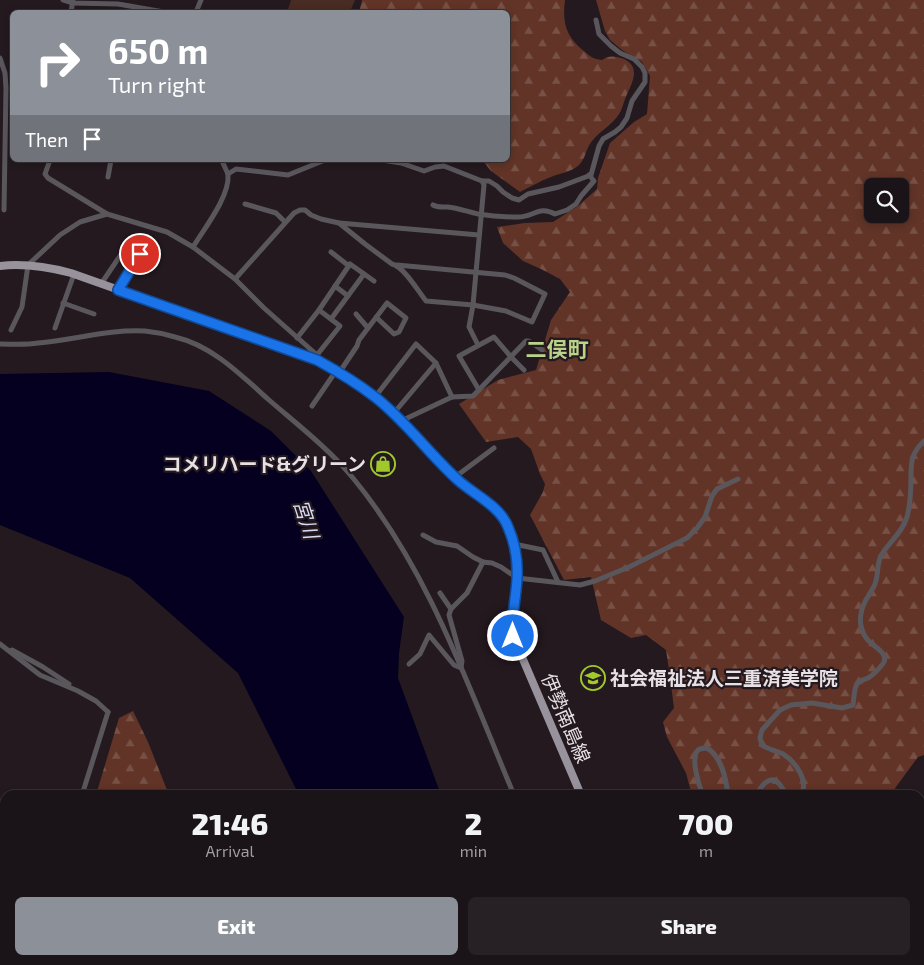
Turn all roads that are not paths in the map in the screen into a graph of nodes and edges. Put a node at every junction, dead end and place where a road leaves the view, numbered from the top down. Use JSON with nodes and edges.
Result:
{"nodes":[{"id":1,"x":62,"y":0,"type":"edge"},
{"id":2,"x":72,"y":2,"type":"edge"},
{"id":3,"x":145,"y":10,"type":"edge"},
{"id":4,"x":596,"y":20,"type":"dead end"},
{"id":5,"x":0,"y":58,"type":"edge"},
{"id":6,"x":3,"y":81,"type":"edge"},
{"id":7,"x":49,"y":162,"type":"edge"},
{"id":8,"x":111,"y":162,"type":"edge"},
{"id":9,"x":223,"y":162,"type":"edge"},
{"id":10,"x":320,"y":162,"type":"edge"},
{"id":11,"x":401,"y":162,"type":"edge"},
{"id":12,"x":228,"y":174,"type":"junction"},
{"id":13,"x":589,"y":175,"type":"junction"},
{"id":14,"x":108,"y":177,"type":"dead end"},
{"id":15,"x":482,"y":181,"type":"junction"},
{"id":16,"x":245,"y":204,"type":"dead end"},
{"id":17,"x":432,"y":205,"type":"dead end"},
{"id":18,"x":4,"y":210,"type":"dead end"},
{"id":19,"x":107,"y":214,"type":"junction"},
{"id":20,"x":481,"y":214,"type":"junction"},
{"id":21,"x":285,"y":222,"type":"junction"},
{"id":22,"x":339,"y":223,"type":"junction"},
{"id":23,"x":479,"y":235,"type":"junction"},
{"id":24,"x":193,"y":247,"type":"junction"},
{"id":25,"x":331,"y":252,"type":"dead end"},
{"id":26,"x":28,"y":265,"type":"junction"},
{"id":27,"x":397,"y":265,"type":"junction"},
{"id":28,"x":0,"y":266,"type":"edge"},
{"id":29,"x":349,"y":266,"type":"junction"},
{"id":30,"x":475,"y":273,"type":"junction"},
{"id":31,"x":74,"y":274,"type":"junction"},
{"id":32,"x":364,"y":274,"type":"junction"},
{"id":33,"x":235,"y":279,"type":"junction"},
{"id":34,"x":374,"y":281,"type":"dead end"},
{"id":35,"x":101,"y":284,"type":"junction"},
{"id":36,"x":335,"y":286,"type":"junction"},
{"id":37,"x":118,"y":290,"type":"junction"},
{"id":38,"x":348,"y":296,"type":"junction"},
{"id":39,"x":63,"y":302,"type":"junction"},
{"id":40,"x":473,"y":305,"type":"junction"},
{"id":41,"x":319,"y":310,"type":"junction"},
{"id":42,"x":94,"y":314,"type":"dead end"},
{"id":43,"x":356,"y":314,"type":"dead end"},
{"id":44,"x":376,"y":317,"type":"junction"},
{"id":45,"x":331,"y":319,"type":"junction"},
{"id":46,"x":55,"y":328,"type":"dead end"},
{"id":47,"x":368,"y":328,"type":"junction"},
{"id":48,"x":11,"y":330,"type":"dead end"},
{"id":49,"x":297,"y":338,"type":"junction"},
{"id":50,"x":0,"y":344,"type":"edge"},
{"id":51,"x":478,"y":345,"type":"junction"},
{"id":52,"x":542,"y":350,"type":"dead end"},
{"id":53,"x":511,"y":357,"type":"junction"},
{"id":54,"x":317,"y":358,"type":"junction"},
{"id":55,"x":436,"y":363,"type":"junction"},
{"id":56,"x":524,"y":370,"type":"dead end"},
{"id":57,"x":338,"y":372,"type":"junction"},
{"id":58,"x":479,"y":390,"type":"junction"},
{"id":59,"x":375,"y":397,"type":"junction"},
{"id":60,"x":452,"y":397,"type":"junction"},
{"id":61,"x":312,"y":406,"type":"dead end"},
{"id":62,"x":393,"y":414,"type":"junction"},
{"id":63,"x":401,"y":421,"type":"junction"},
{"id":64,"x":924,"y":441,"type":"edge"},
{"id":65,"x":494,"y":448,"type":"dead end"},
{"id":66,"x":455,"y":477,"type":"junction"},
{"id":67,"x":738,"y":479,"type":"dead end"},
{"id":68,"x":423,"y":535,"type":"dead end"},
{"id":69,"x":514,"y":544,"type":"junction"},
{"id":70,"x":483,"y":562,"type":"junction"},
{"id":71,"x":517,"y":578,"type":"junction"},
{"id":72,"x":558,"y":582,"type":"junction"},
{"id":73,"x":440,"y":592,"type":"dead end"},
{"id":74,"x":451,"y":609,"type":"junction"},
{"id":75,"x":0,"y":644,"type":"edge"},
{"id":76,"x":409,"y":664,"type":"dead end"},
{"id":77,"x":461,"y":668,"type":"junction"},
{"id":78,"x":78,"y":691,"type":"junction"},
{"id":79,"x":84,"y":790,"type":"edge"},
{"id":80,"x":512,"y":790,"type":"edge"},
{"id":81,"x":579,"y":790,"type":"edge"},
{"id":82,"x":701,"y":790,"type":"edge"},
{"id":83,"x":728,"y":790,"type":"edge"},
{"id":84,"x":759,"y":790,"type":"edge"},
{"id":85,"x":783,"y":790,"type":"edge"},
{"id":86,"x":804,"y":790,"type":"edge"}],
"edges":[{"from":1,"to":2,"type":"street"},
{"from":2,"to":3,"type":"street"},
{"from":4,"to":13,"type":"street"},
{"from":5,"to":6,"type":"street"},
{"from":6,"to":18,"type":"street"},
{"from":7,"to":19,"type":"street"},
{"from":8,"to":14,"type":"street"},
{"from":9,"to":12,"type":"street"},
{"from":10,"to":12,"type":"street"},
{"from":11,"to":15,"type":"street"},
{"from":12,"to":24,"type":"street"},
{"from":13,"to":15,"type":"street"},
{"from":13,"to":20,"type":"street"},
{"from":15,"to":20,"type":"street"},
{"from":16,"to":21,"type":"street"},
{"from":17,"to":20,"type":"street"},
{"from":19,"to":24,"type":"street"},
{"from":19,"to":26,"type":"street"},
{"from":20,"to":23,"type":"street"},
{"from":21,"to":22,"type":"street"},
{"from":21,"to":33,"type":"street"},
{"from":22,"to":23,"type":"street"},
{"from":22,"to":27,"type":"street"},
{"from":23,"to":30,"type":"street"},
{"from":24,"to":33,"type":"street"},
{"from":25,"to":29,"type":"street"},
{"from":26,"to":28,"type":"main road","name":"伊勢南島線"},
{"from":26,"to":31,"type":"main road","name":"伊勢南島線"},
{"from":26,"to":48,"type":"street"},
{"from":27,"to":30,"type":"street"},
{"from":27,"to":40,"type":"street"},
{"from":29,"to":32,"type":"street"},
{"from":29,"to":36,"type":"street"},
{"from":30,"to":40,"type":"street"},
{"from":30,"to":40,"type":"street"},
{"from":31,"to":35,"type":"main road","name":"伊勢南島線"},
{"from":31,"to":39,"type":"street"},
{"from":32,"to":34,"type":"street"},
{"from":32,"to":38,"type":"street"},
{"from":33,"to":49,"type":"street"},
{"from":35,"to":37,"type":"main road","name":"伊勢南島線"},
{"from":35,"to":37,"type":"street"},
{"from":36,"to":38,"type":"street"},
{"from":36,"to":41,"type":"street"},
{"from":37,"to":54,"type":"main road","name":"伊勢南島線"},
{"from":38,"to":45,"type":"street"},
{"from":39,"to":42,"type":"street"},
{"from":39,"to":46,"type":"street"},
{"from":40,"to":51,"type":"street"},
{"from":41,"to":45,"type":"street"},
{"from":41,"to":49,"type":"street"},
{"from":43,"to":47,"type":"street"},
{"from":44,"to":44,"type":"street"},
{"from":44,"to":47,"type":"street"},
{"from":45,"to":54,"type":"street"},
{"from":47,"to":57,"type":"street"},
{"from":49,"to":54,"type":"street"},
{"from":50,"to":77,"type":"street"},
{"from":51,"to":53,"type":"street"},
{"from":51,"to":58,"type":"street"},
{"from":52,"to":53,"type":"street"},
{"from":53,"to":56,"type":"street"},
{"from":53,"to":58,"type":"street"},
{"from":54,"to":57,"type":"main road","name":"伊勢南島線"},
{"from":55,"to":59,"type":"street"},
{"from":55,"to":60,"type":"street"},
{"from":55,"to":62,"type":"street"},
{"from":57,"to":59,"type":"main road","name":"伊勢南島線"},
{"from":57,"to":61,"type":"street"},
{"from":58,"to":60,"type":"street"},
{"from":59,"to":62,"type":"main road","name":"伊勢南島線"},
{"from":60,"to":63,"type":"street"},
{"from":62,"to":63,"type":"main road","name":"伊勢南島線"},
{"from":63,"to":66,"type":"main road","name":"伊勢南島線"},
{"from":64,"to":86,"type":"street"},
{"from":65,"to":66,"type":"street"},
{"from":66,"to":69,"type":"main road","name":"伊勢南島線"},
{"from":67,"to":72,"type":"street"},
{"from":68,"to":70,"type":"street"},
{"from":69,"to":71,"type":"main road","name":"伊勢南島線"},
{"from":69,"to":72,"type":"street"},
{"from":70,"to":71,"type":"street"},
{"from":70,"to":74,"type":"street"},
{"from":71,"to":72,"type":"street"},
{"from":71,"to":81,"type":"main road","name":"伊勢南島線"},
{"from":73,"to":74,"type":"street"},
{"from":74,"to":77,"type":"street"},
{"from":75,"to":78,"type":"street"},
{"from":75,"to":78,"type":"street"},
{"from":76,"to":77,"type":"street"},
{"from":77,"to":80,"type":"street"},
{"from":78,"to":79,"type":"street"},
{"from":82,"to":83,"type":"street"},
{"from":84,"to":85,"type":"street"}]}
